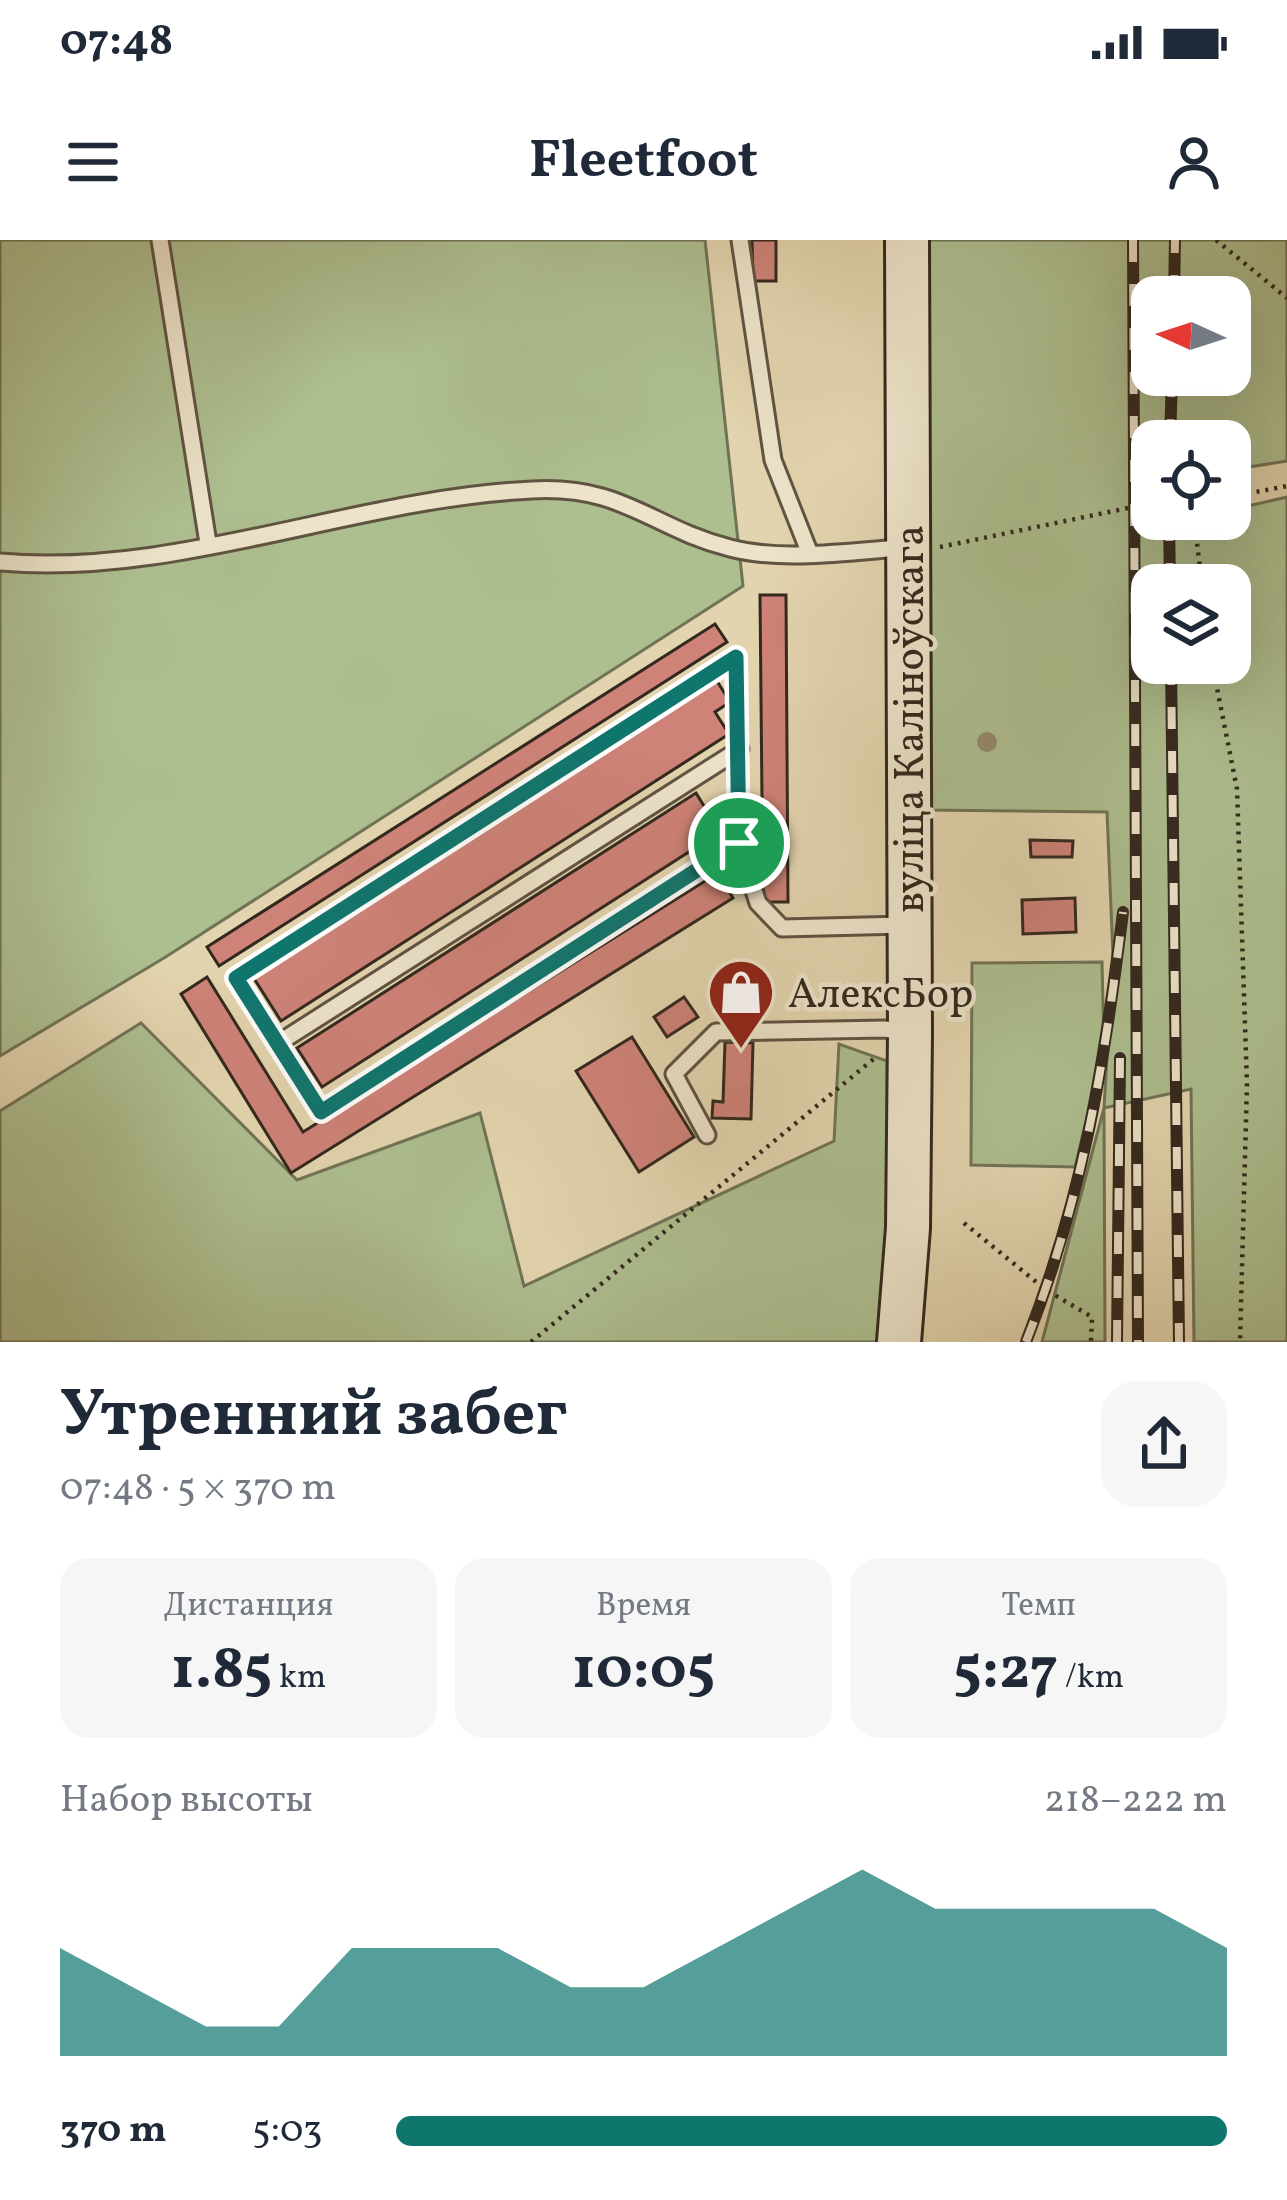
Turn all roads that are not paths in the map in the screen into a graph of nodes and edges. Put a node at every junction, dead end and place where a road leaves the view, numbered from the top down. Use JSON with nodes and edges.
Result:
{"nodes":[{"id":1,"x":160,"y":240,"type":"edge"},
{"id":2,"x":740,"y":240,"type":"edge"},
{"id":3,"x":908,"y":240,"type":"edge"},
{"id":4,"x":208,"y":543,"type":"junction"},
{"id":5,"x":908,"y":548,"type":"junction"},
{"id":6,"x":810,"y":554,"type":"junction"},
{"id":7,"x":0,"y":562,"type":"edge"},
{"id":8,"x":740,"y":748,"type":"junction"},
{"id":9,"x":739,"y":843,"type":"junction"},
{"id":10,"x":908,"y":925,"type":"junction"},
{"id":11,"x":898,"y":1032,"type":"junction"},
{"id":12,"x":277,"y":1044,"type":"junction"},
{"id":13,"x":707,"y":1135,"type":"dead end"},
{"id":14,"x":899,"y":1342,"type":"edge"}],
"edges":[{"from":1,"to":4,"type":"lane"},
{"from":2,"to":6,"type":"lane"},
{"from":3,"to":5,"type":"street","name":"вуліца Каліноўскага"},
{"from":4,"to":6,"type":"lane"},
{"from":4,"to":7,"type":"lane"},
{"from":5,"to":6,"type":"lane"},
{"from":5,"to":10,"type":"street","name":"вуліца Каліноўскага"},
{"from":8,"to":9,"type":"lane"},
{"from":8,"to":12,"type":"lane"},
{"from":8,"to":12,"type":"lane"},
{"from":9,"to":10,"type":"lane"},
{"from":9,"to":12,"type":"lane"},
{"from":10,"to":11,"type":"street","name":"вуліца Каліноўскага"},
{"from":11,"to":13,"type":"lane"},
{"from":11,"to":14,"type":"street","name":"вуліца Каліноўскага"}]}
